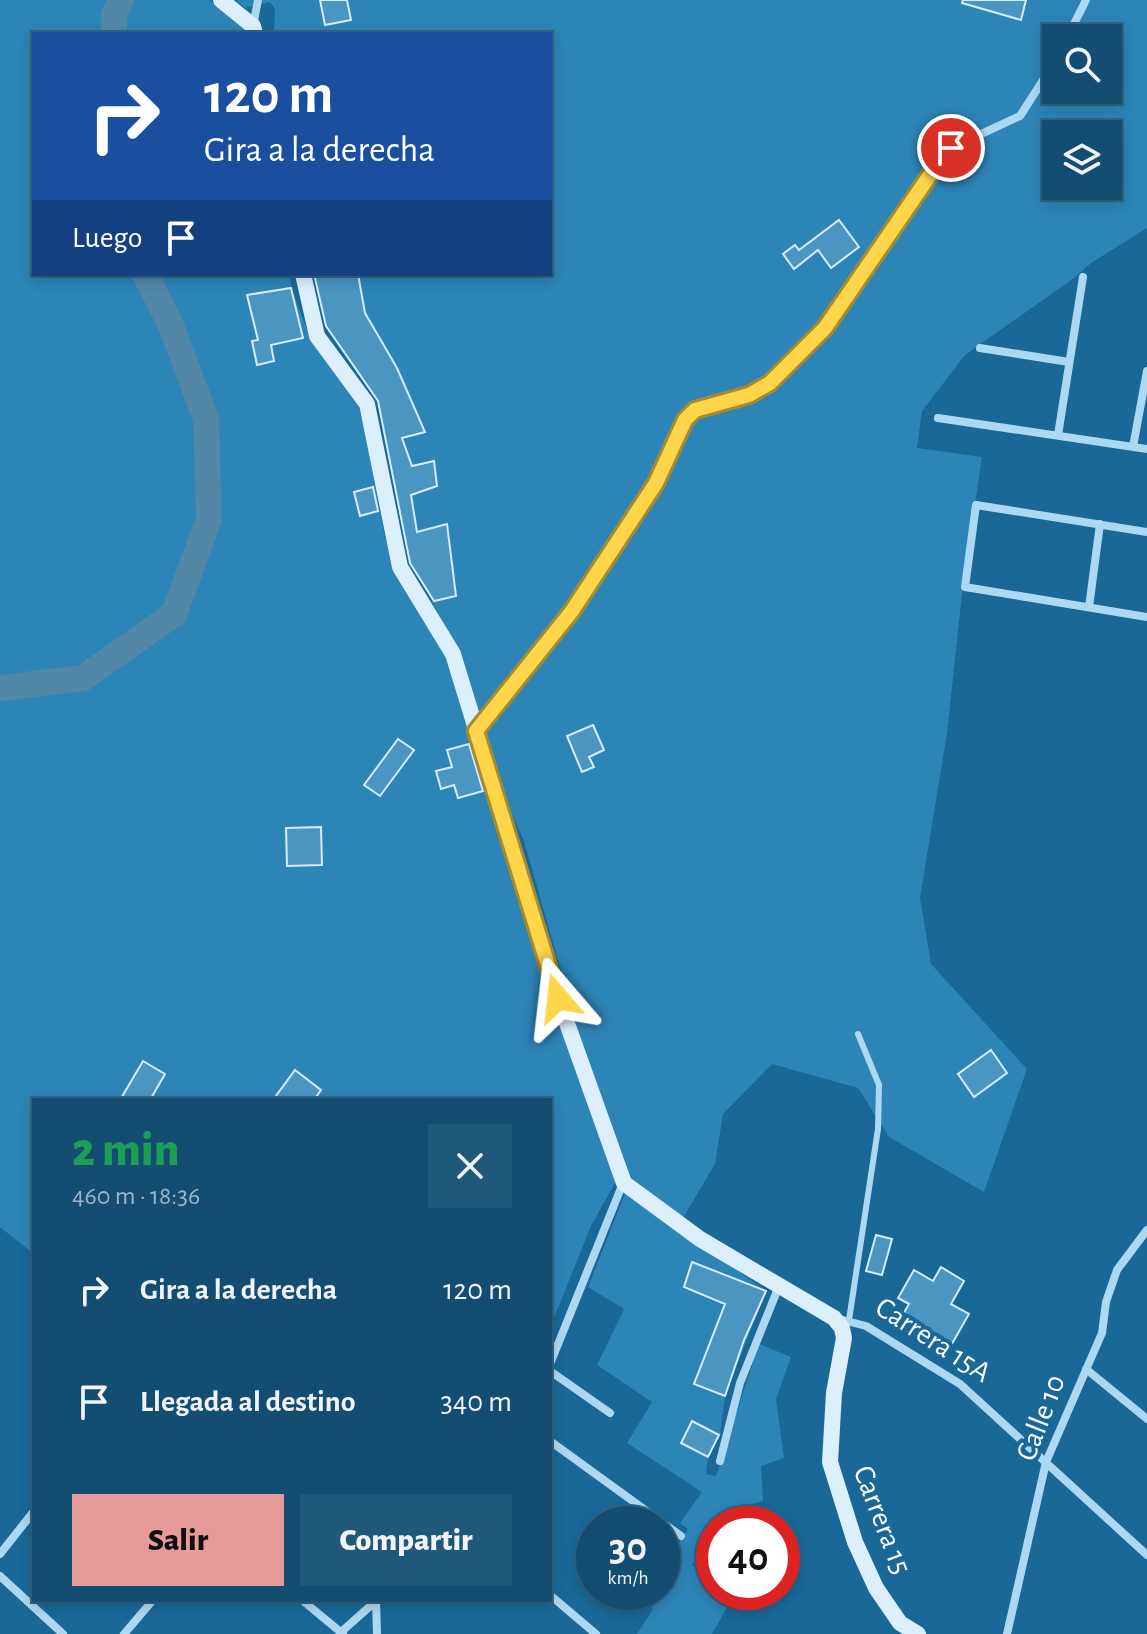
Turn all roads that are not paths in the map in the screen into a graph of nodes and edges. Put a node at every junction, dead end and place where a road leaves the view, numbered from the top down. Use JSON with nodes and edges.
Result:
{"nodes":[{"id":1,"x":221,"y":0,"type":"edge"},
{"id":2,"x":258,"y":0,"type":"edge"},
{"id":3,"x":1086,"y":0,"type":"edge"},
{"id":4,"x":1074,"y":24,"type":"edge"},
{"id":5,"x":254,"y":30,"type":"edge"},
{"id":6,"x":1042,"y":82,"type":"edge"},
{"id":7,"x":303,"y":276,"type":"edge"},
{"id":8,"x":1083,"y":277,"type":"dead end"},
{"id":9,"x":980,"y":348,"type":"dead end"},
{"id":10,"x":1069,"y":362,"type":"junction"},
{"id":11,"x":1147,"y":371,"type":"edge"},
{"id":12,"x":938,"y":418,"type":"dead end"},
{"id":13,"x":1058,"y":435,"type":"junction"},
{"id":14,"x":1133,"y":447,"type":"junction"},
{"id":15,"x":1147,"y":449,"type":"edge"},
{"id":16,"x":1100,"y":524,"type":"junction"},
{"id":17,"x":1147,"y":532,"type":"edge"},
{"id":18,"x":1089,"y":607,"type":"junction"},
{"id":19,"x":1147,"y":617,"type":"edge"},
{"id":20,"x":476,"y":731,"type":"junction"},
{"id":21,"x":858,"y":1034,"type":"dead end"},
{"id":22,"x":624,"y":1183,"type":"junction"},
{"id":23,"x":1147,"y":1230,"type":"edge"},
{"id":24,"x":780,"y":1285,"type":"junction"},
{"id":25,"x":842,"y":1319,"type":"junction"},
{"id":26,"x":552,"y":1359,"type":"edge"},
{"id":27,"x":1086,"y":1369,"type":"junction"},
{"id":28,"x":552,"y":1372,"type":"edge"},
{"id":29,"x":610,"y":1413,"type":"dead end"},
{"id":30,"x":1147,"y":1419,"type":"edge"},
{"id":31,"x":552,"y":1442,"type":"edge"},
{"id":32,"x":720,"y":1461,"type":"dead end"},
{"id":33,"x":1046,"y":1462,"type":"junction"},
{"id":34,"x":32,"y":1514,"type":"edge"},
{"id":35,"x":681,"y":1536,"type":"dead end"},
{"id":36,"x":0,"y":1554,"type":"edge"},
{"id":37,"x":1147,"y":1555,"type":"edge"},
{"id":38,"x":0,"y":1576,"type":"edge"},
{"id":39,"x":552,"y":1597,"type":"edge"},
{"id":40,"x":151,"y":1602,"type":"edge"},
{"id":41,"x":304,"y":1602,"type":"edge"},
{"id":42,"x":375,"y":1602,"type":"edge"},
{"id":43,"x":376,"y":1602,"type":"edge"},
{"id":44,"x":898,"y":1629,"type":"edge"},
{"id":45,"x":341,"y":1633,"type":"edge"},
{"id":46,"x":63,"y":1634,"type":"edge"},
{"id":47,"x":124,"y":1634,"type":"edge"},
{"id":48,"x":377,"y":1634,"type":"edge"},
{"id":49,"x":596,"y":1634,"type":"edge"},
{"id":50,"x":918,"y":1634,"type":"edge"},
{"id":51,"x":1007,"y":1634,"type":"edge"}],
"edges":[{"from":1,"to":5,"type":"street"},
{"from":2,"to":5,"type":"street"},
{"from":3,"to":4,"type":"street"},
{"from":6,"to":20,"type":"street"},
{"from":7,"to":20,"type":"street"},
{"from":8,"to":10,"type":"street"},
{"from":9,"to":10,"type":"street"},
{"from":10,"to":13,"type":"street"},
{"from":11,"to":14,"type":"street"},
{"from":12,"to":13,"type":"street"},
{"from":13,"to":14,"type":"street"},
{"from":14,"to":15,"type":"street"},
{"from":16,"to":17,"type":"street"},
{"from":16,"to":18,"type":"street"},
{"from":16,"to":18,"type":"street"},
{"from":18,"to":19,"type":"street"},
{"from":20,"to":22,"type":"street"},
{"from":21,"to":25,"type":"lane"},
{"from":22,"to":24,"type":"street","name":"Carrera 15A"},
{"from":22,"to":26,"type":"street"},
{"from":23,"to":27,"type":"street","name":"Calle 10"},
{"from":24,"to":25,"type":"street","name":"Carrera 15A"},
{"from":24,"to":32,"type":"street"},
{"from":25,"to":33,"type":"street","name":"Carrera 15A"},
{"from":25,"to":44,"type":"street","name":"Carrera 15"},
{"from":27,"to":30,"type":"street"},
{"from":27,"to":33,"type":"street","name":"Calle 10"},
{"from":28,"to":29,"type":"street"},
{"from":31,"to":35,"type":"street"},
{"from":33,"to":37,"type":"street","name":"Carrera 15A"},
{"from":33,"to":51,"type":"street","name":"Calle 10"},
{"from":34,"to":36,"type":"street"},
{"from":38,"to":46,"type":"street"},
{"from":39,"to":49,"type":"street"},
{"from":40,"to":47,"type":"street"},
{"from":41,"to":45,"type":"street"},
{"from":42,"to":45,"type":"street"},
{"from":43,"to":48,"type":"street"},
{"from":44,"to":50,"type":"street","name":"Carrera 15"}]}
